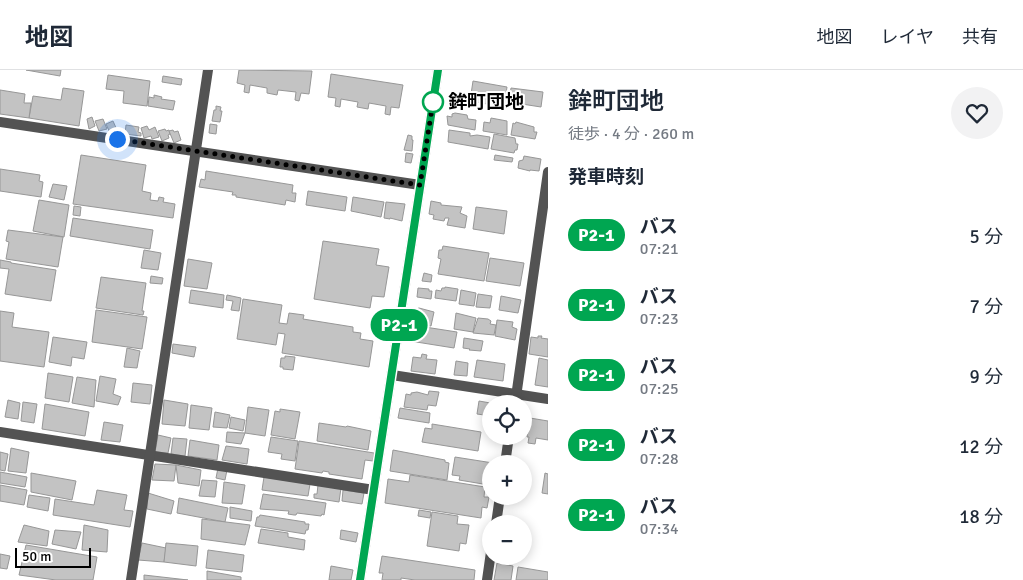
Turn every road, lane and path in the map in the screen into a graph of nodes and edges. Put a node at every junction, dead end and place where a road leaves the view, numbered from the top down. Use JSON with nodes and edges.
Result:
{"nodes":[{"id":1,"x":208,"y":70,"type":"edge"},
{"id":2,"x":438,"y":70,"type":"edge"},
{"id":3,"x":0,"y":122,"type":"edge"},
{"id":4,"x":195,"y":151,"type":"junction"},
{"id":5,"x":548,"y":172,"type":"edge"},
{"id":6,"x":420,"y":185,"type":"junction"},
{"id":7,"x":392,"y":375,"type":"junction"},
{"id":8,"x":494,"y":395,"type":"edge"},
{"id":9,"x":516,"y":395,"type":"edge"},
{"id":10,"x":532,"y":398,"type":"edge"},
{"id":11,"x":548,"y":398,"type":"edge"},
{"id":12,"x":0,"y":432,"type":"edge"},
{"id":13,"x":149,"y":455,"type":"junction"},
{"id":14,"x":374,"y":490,"type":"junction"},
{"id":15,"x":489,"y":565,"type":"edge"},
{"id":16,"x":131,"y":580,"type":"edge"},
{"id":17,"x":360,"y":580,"type":"edge"},
{"id":18,"x":487,"y":580,"type":"edge"}],
"edges":[{"from":1,"to":4,"type":"street"},
{"from":2,"to":6,"type":"street"},
{"from":3,"to":4,"type":"street"},
{"from":4,"to":6,"type":"street"},
{"from":4,"to":13,"type":"street"},
{"from":5,"to":9,"type":"street"},
{"from":6,"to":7,"type":"street"},
{"from":7,"to":8,"type":"street"},
{"from":7,"to":14,"type":"street"},
{"from":10,"to":11,"type":"street"},
{"from":12,"to":13,"type":"street"},
{"from":13,"to":14,"type":"street"},
{"from":13,"to":16,"type":"street"},
{"from":14,"to":17,"type":"street"},
{"from":15,"to":18,"type":"street"}]}
